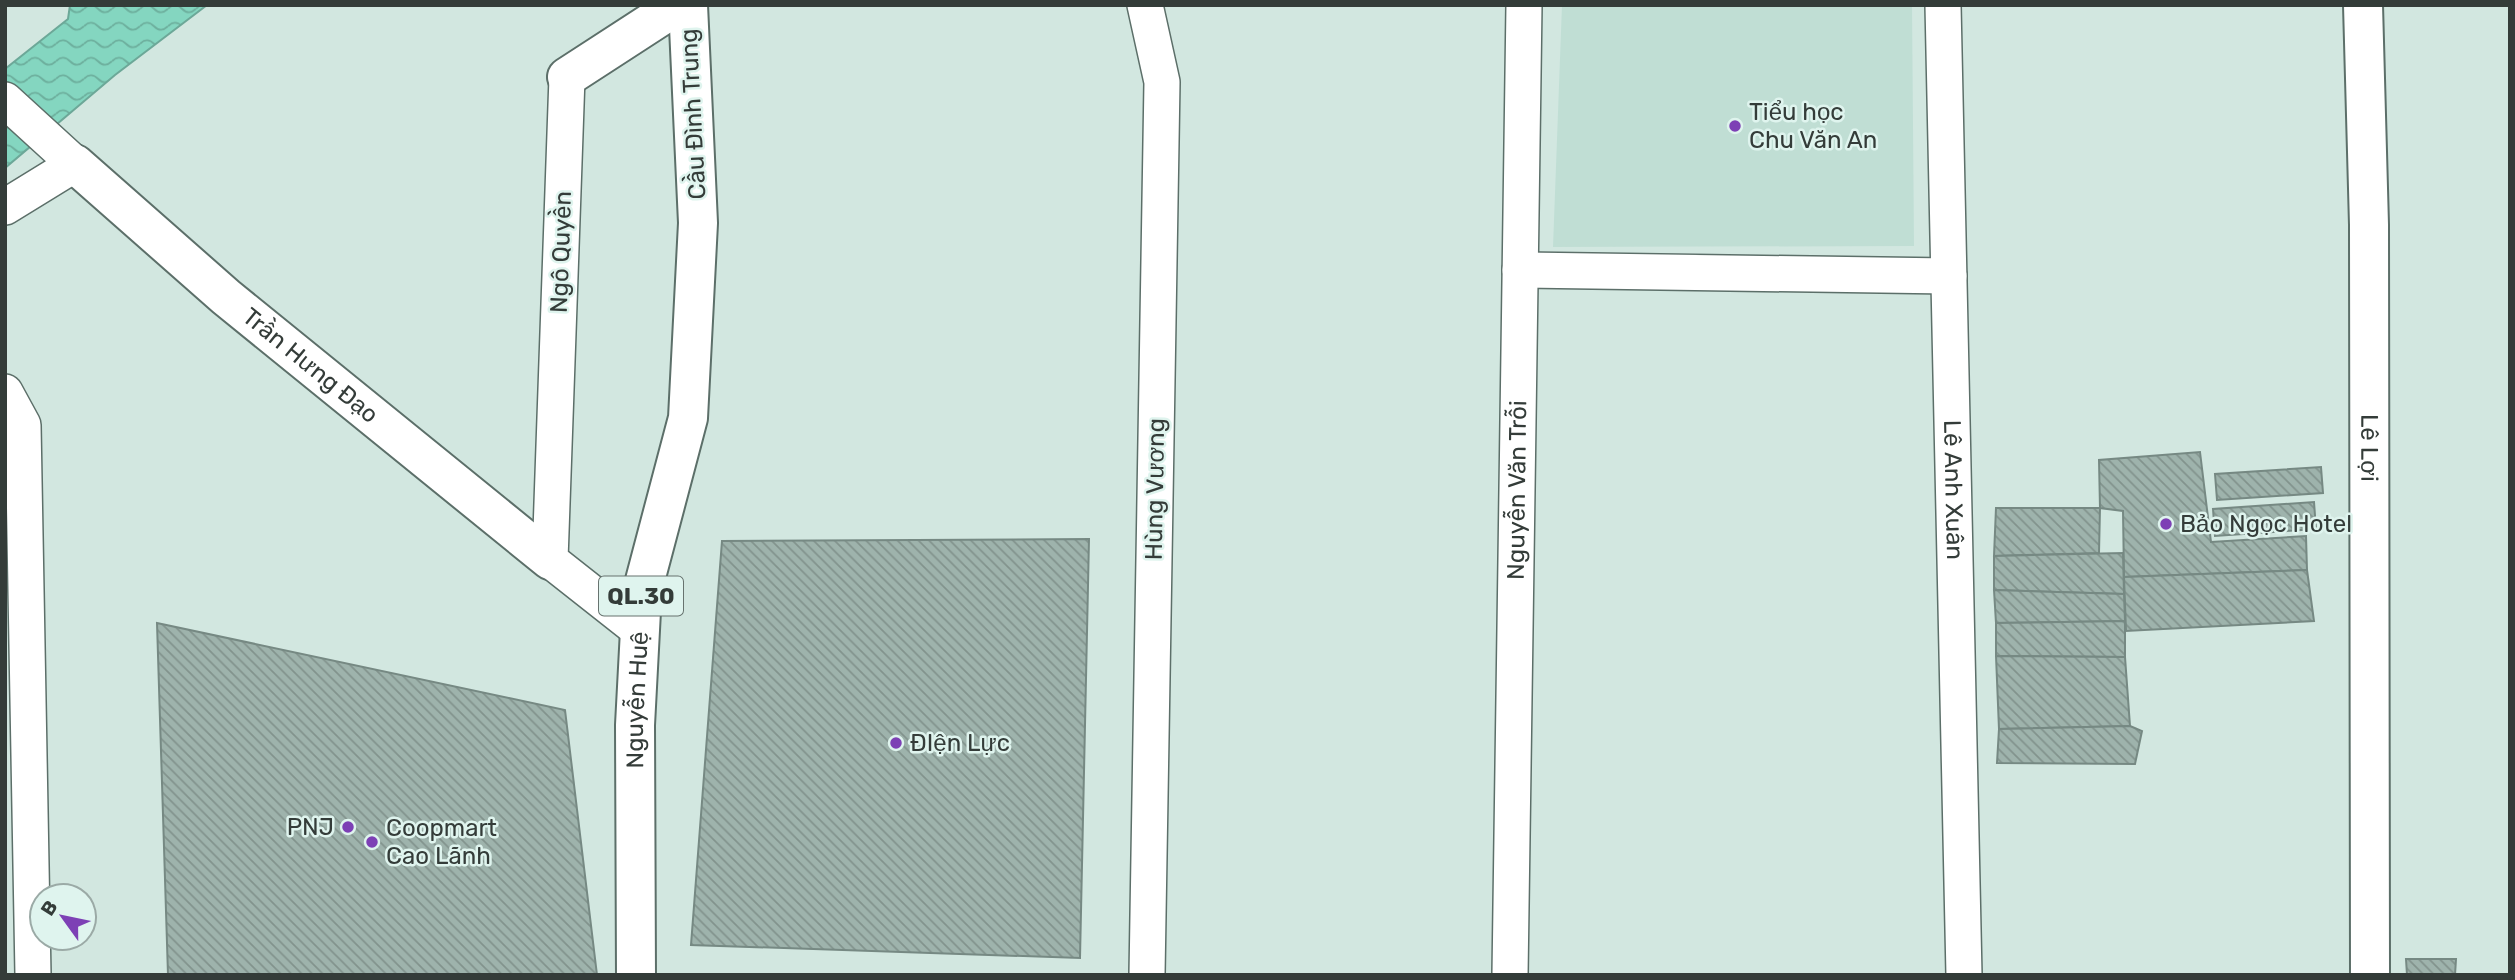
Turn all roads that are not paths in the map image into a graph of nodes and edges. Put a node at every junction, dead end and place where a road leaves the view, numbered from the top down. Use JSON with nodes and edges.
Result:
{"nodes":[{"id":1,"x":678,"y":5,"type":"edge"},
{"id":2,"x":688,"y":5,"type":"edge"},
{"id":3,"x":1146,"y":5,"type":"edge"},
{"id":4,"x":1524,"y":5,"type":"edge"},
{"id":5,"x":1943,"y":5,"type":"edge"},
{"id":6,"x":2363,"y":5,"type":"edge"},
{"id":7,"x":567,"y":78,"type":"joint"},
{"id":8,"x":5,"y":100,"type":"edge"},
{"id":9,"x":75,"y":164,"type":"junction"},
{"id":10,"x":5,"y":207,"type":"edge"},
{"id":11,"x":698,"y":223,"type":"joint"},
{"id":12,"x":1520,"y":270,"type":"junction"},
{"id":13,"x":1949,"y":276,"type":"junction"},
{"id":14,"x":5,"y":392,"type":"edge"},
{"id":15,"x":550,"y":560,"type":"junction"},
{"id":16,"x":640,"y":631,"type":"junction"},
{"id":17,"x":33,"y":975,"type":"edge"},
{"id":18,"x":636,"y":975,"type":"edge"},
{"id":19,"x":1147,"y":975,"type":"edge"},
{"id":20,"x":1510,"y":975,"type":"edge"},
{"id":21,"x":1964,"y":975,"type":"edge"},
{"id":22,"x":2370,"y":975,"type":"edge"}],
"edges":[{"from":1,"to":7,"type":"main road","name":"Ngô Quyền"},
{"from":2,"to":11,"type":"main road","name":"Cầu Đình Trung","number":"QL.30"},
{"from":3,"to":19,"type":"street","name":"Hùng Vương"},
{"from":4,"to":12,"type":"street","name":"Nguyễn Văn Trỗi"},
{"from":5,"to":13,"type":"street","name":"Lê Anh Xuân"},
{"from":6,"to":22,"type":"main road","name":"Lê Lợi"},
{"from":7,"to":15,"type":"street","name":"Ngô Quyền"},
{"from":8,"to":9,"type":"street"},
{"from":9,"to":10,"type":"street"},
{"from":9,"to":15,"type":"main road","name":"Trần Hưng Đạo"},
{"from":11,"to":16,"type":"main road","name":"Nguyễn Huệ","number":"QL.30"},
{"from":12,"to":13,"type":"street"},
{"from":12,"to":20,"type":"street","name":"Nguyễn Văn Trỗi"},
{"from":13,"to":21,"type":"street","name":"Lê Anh Xuân"},
{"from":14,"to":17,"type":"street"},
{"from":15,"to":16,"type":"street"},
{"from":16,"to":18,"type":"main road","name":"Nguyễn Huệ","number":"QL.30"}]}
